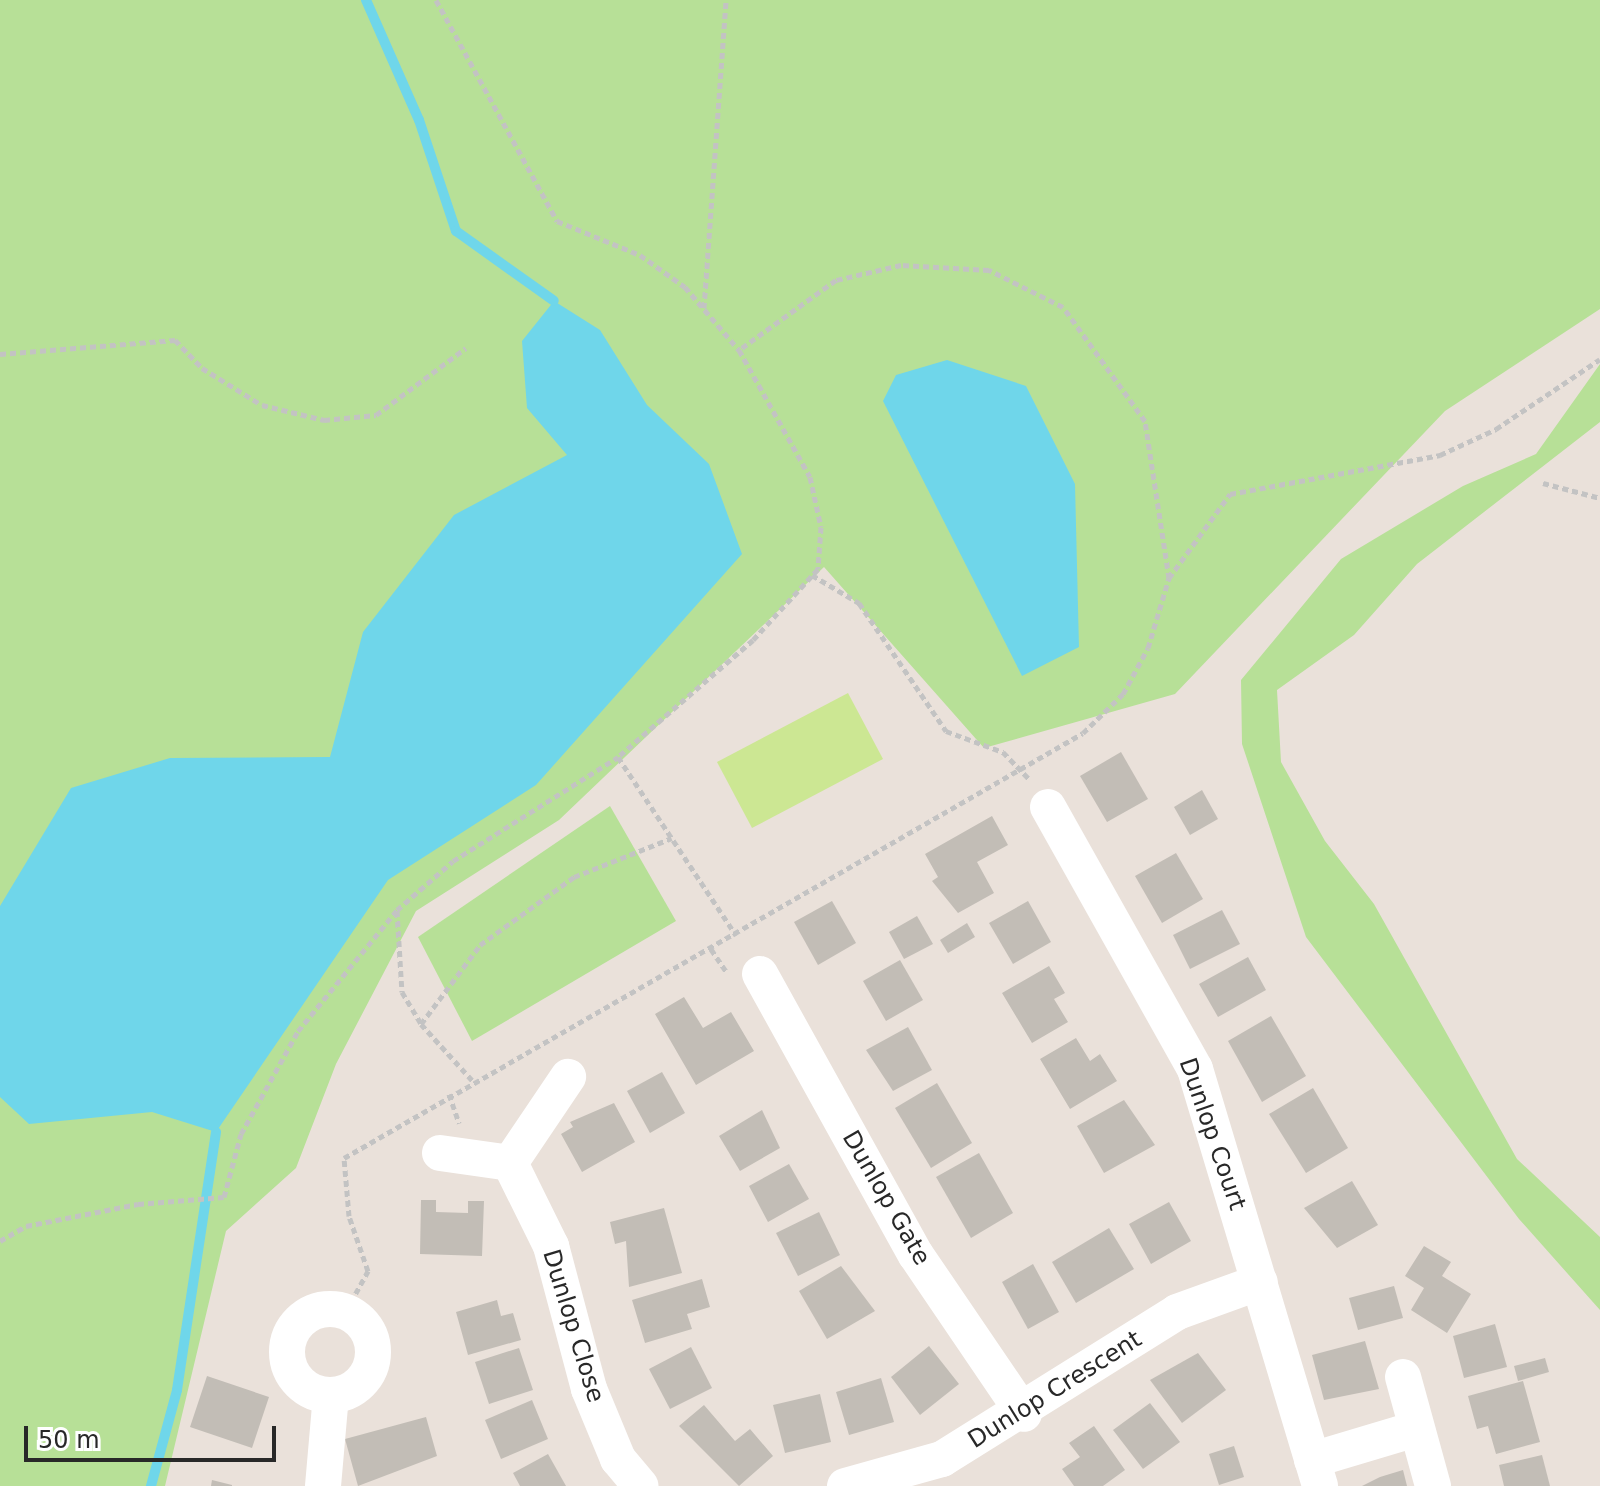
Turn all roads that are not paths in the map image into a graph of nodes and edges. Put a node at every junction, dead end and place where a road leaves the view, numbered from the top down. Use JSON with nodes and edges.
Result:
{"nodes":[{"id":1,"x":1048,"y":807,"type":"road end"},
{"id":2,"x":760,"y":974,"type":"dead end"},
{"id":3,"x":568,"y":1077,"type":"dead end"},
{"id":4,"x":440,"y":1153,"type":"dead end"},
{"id":5,"x":510,"y":1163,"type":"junction"},
{"id":6,"x":1260,"y":1282,"type":"junction"},
{"id":7,"x":1403,"y":1377,"type":"dead end"},
{"id":8,"x":331,"y":1395,"type":"junction"},
{"id":9,"x":1024,"y":1414,"type":"junction"},
{"id":10,"x":1416,"y":1429,"type":"junction"},
{"id":11,"x":1316,"y":1473,"type":"edge"},
{"id":12,"x":323,"y":1486,"type":"edge"},
{"id":13,"x":641,"y":1486,"type":"edge"},
{"id":14,"x":845,"y":1486,"type":"edge"},
{"id":15,"x":1433,"y":1486,"type":"edge"}],
"edges":[{"from":1,"to":6,"type":"street","name":"Dunlop Court"},
{"from":2,"to":9,"type":"street","name":"Dunlop Gate"},
{"from":3,"to":5,"type":"street"},
{"from":4,"to":5,"type":"street"},
{"from":5,"to":13,"type":"street","name":"Dunlop Close"},
{"from":6,"to":9,"type":"street","name":"Dunlop Crescent"},
{"from":6,"to":11,"type":"street","name":"Dunlop Court"},
{"from":7,"to":10,"type":"street"},
{"from":8,"to":8,"type":"street"},
{"from":8,"to":12,"type":"street"},
{"from":9,"to":14,"type":"street","name":"Dunlop Crescent"},
{"from":10,"to":11,"type":"street"},
{"from":10,"to":15,"type":"street"}]}
